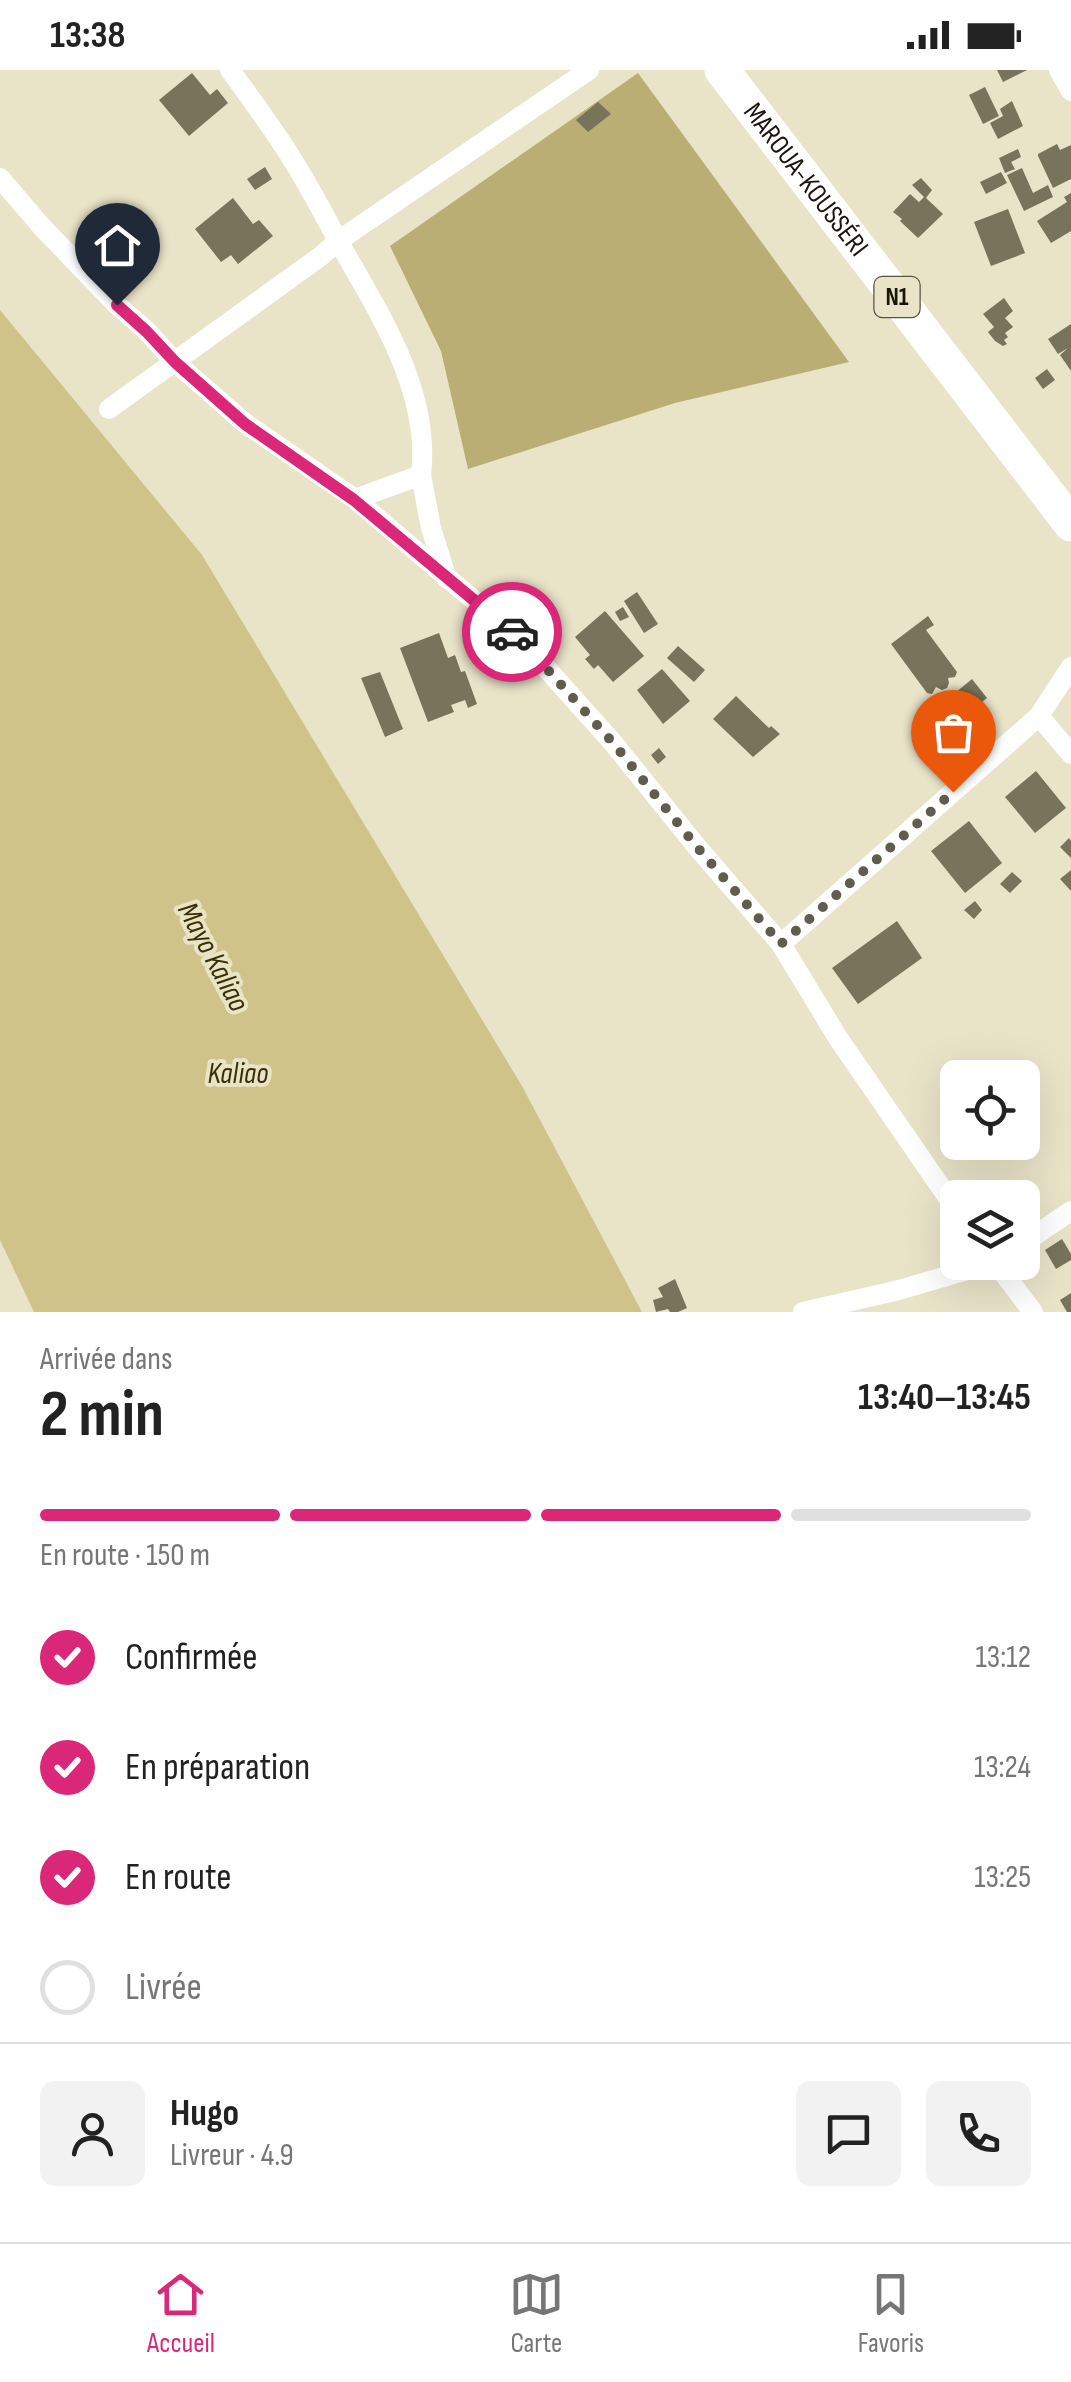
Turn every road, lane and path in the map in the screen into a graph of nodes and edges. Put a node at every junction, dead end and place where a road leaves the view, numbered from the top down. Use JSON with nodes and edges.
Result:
{"nodes":[{"id":1,"x":230,"y":70,"type":"edge"},
{"id":2,"x":590,"y":70,"type":"edge"},
{"id":3,"x":722,"y":70,"type":"edge"},
{"id":4,"x":1059,"y":70,"type":"edge"},
{"id":5,"x":1071,"y":91,"type":"edge"},
{"id":6,"x":0,"y":178,"type":"edge"},
{"id":7,"x":338,"y":240,"type":"junction"},
{"id":8,"x":175,"y":362,"type":"junction"},
{"id":9,"x":110,"y":410,"type":"dead end"},
{"id":10,"x":420,"y":475,"type":"junction"},
{"id":11,"x":354,"y":500,"type":"junction"},
{"id":12,"x":1071,"y":524,"type":"edge"},
{"id":13,"x":448,"y":580,"type":"junction"},
{"id":14,"x":1071,"y":667,"type":"edge"},
{"id":15,"x":1039,"y":716,"type":"junction"},
{"id":16,"x":1071,"y":754,"type":"edge"},
{"id":17,"x":781,"y":944,"type":"junction"},
{"id":18,"x":940,"y":1186,"type":"edge"},
{"id":19,"x":1071,"y":1211,"type":"edge"},
{"id":20,"x":1040,"y":1232,"type":"edge"},
{"id":21,"x":940,"y":1278,"type":"edge"},
{"id":22,"x":1008,"y":1280,"type":"edge"},
{"id":23,"x":804,"y":1312,"type":"edge"},
{"id":24,"x":1033,"y":1312,"type":"edge"}],
"edges":[{"from":1,"to":7,"type":"street"},
{"from":2,"to":7,"type":"street"},
{"from":3,"to":12,"type":"highway","name":"MAROUA-KOUSSÉRI","number":"N1"},
{"from":4,"to":5,"type":"street"},
{"from":6,"to":8,"type":"street"},
{"from":7,"to":8,"type":"street"},
{"from":7,"to":10,"type":"street"},
{"from":8,"to":9,"type":"street"},
{"from":8,"to":11,"type":"street"},
{"from":10,"to":11,"type":"street"},
{"from":10,"to":13,"type":"street"},
{"from":11,"to":13,"type":"street"},
{"from":13,"to":17,"type":"street"},
{"from":14,"to":15,"type":"street"},
{"from":15,"to":16,"type":"street"},
{"from":15,"to":17,"type":"street"},
{"from":17,"to":18,"type":"street"},
{"from":19,"to":20,"type":"street"},
{"from":21,"to":23,"type":"street"},
{"from":22,"to":24,"type":"street"}]}
